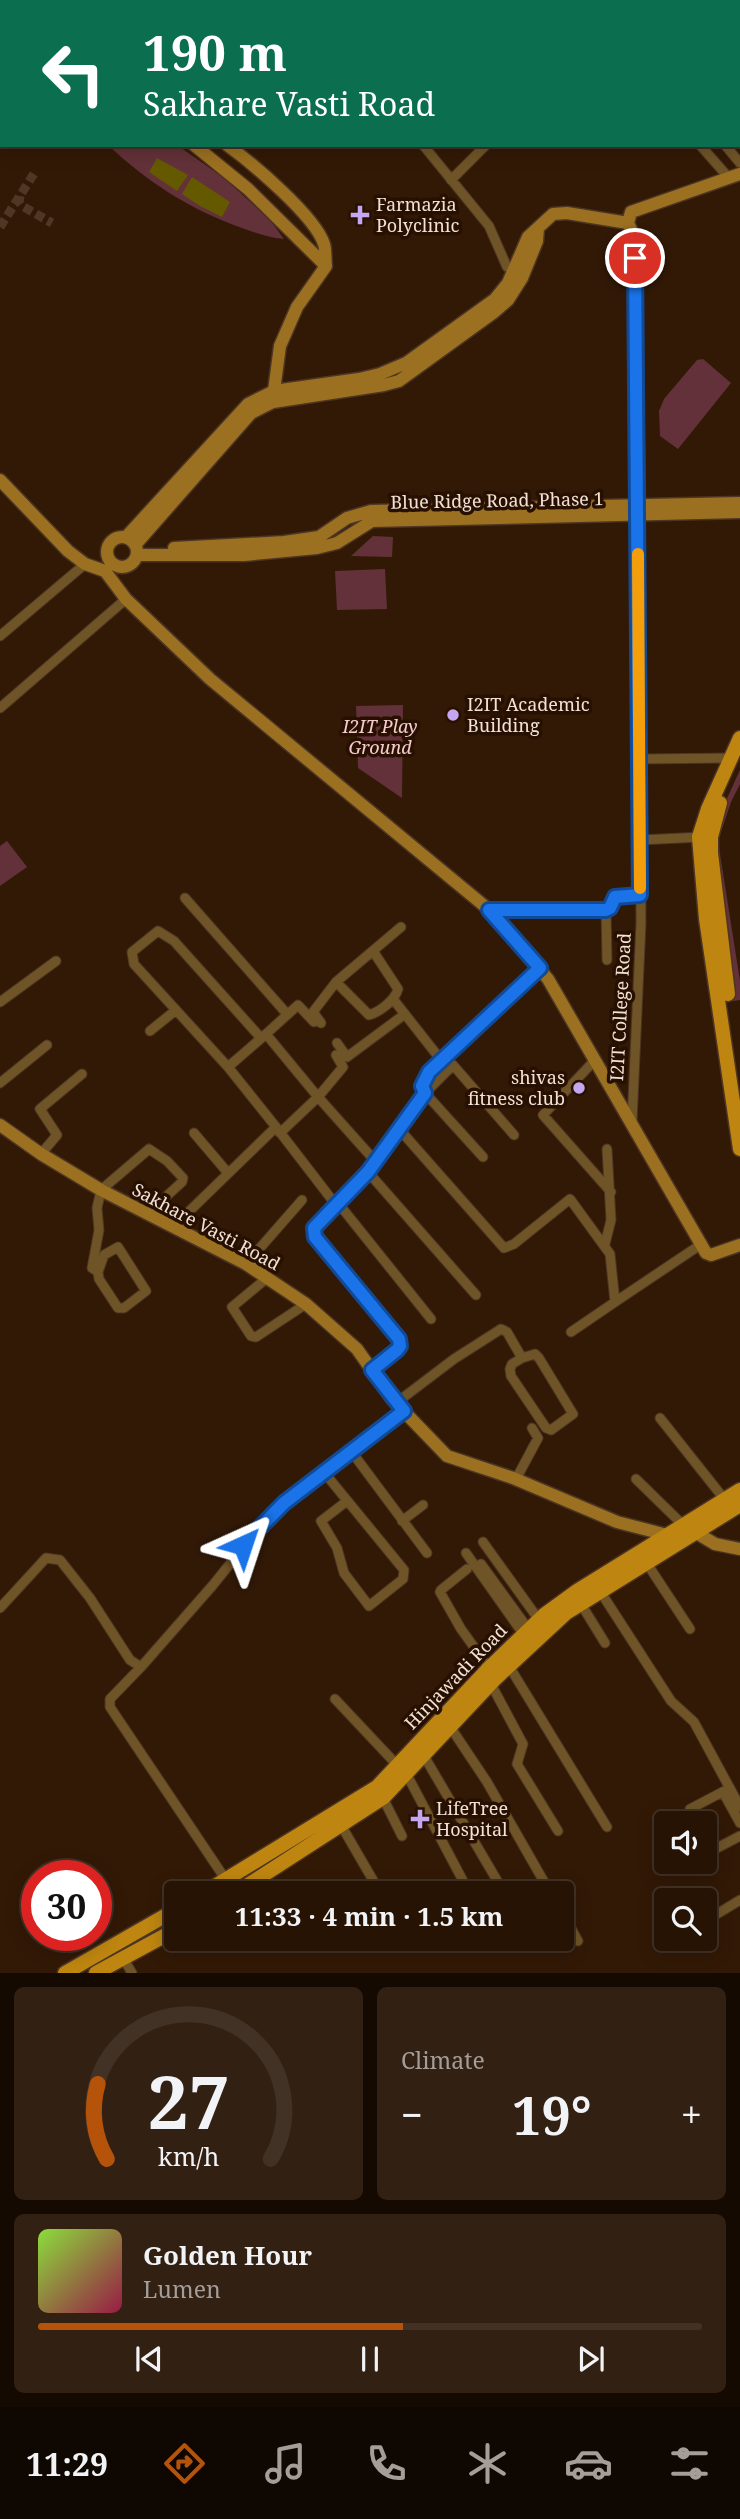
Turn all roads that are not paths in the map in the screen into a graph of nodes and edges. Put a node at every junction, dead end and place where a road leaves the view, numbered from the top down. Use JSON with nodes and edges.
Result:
{"nodes":[{"id":1,"x":197,"y":147,"type":"edge"},
{"id":2,"x":229,"y":147,"type":"edge"},
{"id":3,"x":425,"y":147,"type":"edge"},
{"id":4,"x":484,"y":147,"type":"edge"},
{"id":5,"x":702,"y":147,"type":"edge"},
{"id":6,"x":727,"y":147,"type":"edge"},
{"id":7,"x":740,"y":163,"type":"edge"},
{"id":8,"x":734,"y":176,"type":"edge"},
{"id":9,"x":451,"y":180,"type":"junction"},
{"id":10,"x":628,"y":223,"type":"junction"},
{"id":11,"x":326,"y":266,"type":"junction"},
{"id":12,"x":519,"y":270,"type":"junction"},
{"id":13,"x":273,"y":396,"type":"junction"},
{"id":14,"x":0,"y":480,"type":"edge"},
{"id":15,"x":740,"y":503,"type":"edge"},
{"id":16,"x":638,"y":511,"type":"junction"},
{"id":17,"x":740,"y":512,"type":"edge"},
{"id":18,"x":134,"y":546,"type":"junction"},
{"id":19,"x":85,"y":564,"type":"junction"},
{"id":20,"x":109,"y":567,"type":"junction"},
{"id":21,"x":126,"y":599,"type":"junction"},
{"id":22,"x":0,"y":636,"type":"edge"},
{"id":23,"x":0,"y":708,"type":"edge"},
{"id":24,"x":740,"y":738,"type":"edge"},
{"id":25,"x":640,"y":759,"type":"junction"},
{"id":26,"x":736,"y":759,"type":"edge"},
{"id":27,"x":705,"y":837,"type":"junction"},
{"id":28,"x":640,"y":840,"type":"junction"},
{"id":29,"x":640,"y":895,"type":"junction"},
{"id":30,"x":185,"y":898,"type":"dead end"},
{"id":31,"x":489,"y":910,"type":"junction"},
{"id":32,"x":606,"y":910,"type":"junction"},
{"id":33,"x":401,"y":926,"type":"dead end"},
{"id":34,"x":373,"y":951,"type":"junction"},
{"id":35,"x":607,"y":960,"type":"dead end"},
{"id":36,"x":56,"y":961,"type":"dead end"},
{"id":37,"x":540,"y":968,"type":"junction"},
{"id":38,"x":336,"y":982,"type":"junction"},
{"id":39,"x":2,"y":998,"type":"edge"},
{"id":40,"x":393,"y":999,"type":"junction"},
{"id":41,"x":176,"y":1010,"type":"junction"},
{"id":42,"x":287,"y":1014,"type":"junction"},
{"id":43,"x":405,"y":1014,"type":"junction"},
{"id":44,"x":150,"y":1031,"type":"dead end"},
{"id":45,"x":263,"y":1036,"type":"junction"},
{"id":46,"x":337,"y":1043,"type":"dead end"},
{"id":47,"x":47,"y":1045,"type":"dead end"},
{"id":48,"x":337,"y":1055,"type":"dead end"},
{"id":49,"x":596,"y":1060,"type":"junction"},
{"id":50,"x":437,"y":1064,"type":"junction"},
{"id":51,"x":228,"y":1067,"type":"junction"},
{"id":52,"x":82,"y":1074,"type":"dead end"},
{"id":53,"x":740,"y":1075,"type":"edge"},
{"id":54,"x":439,"y":1077,"type":"junction"},
{"id":55,"x":0,"y":1083,"type":"edge"},
{"id":56,"x":425,"y":1093,"type":"junction"},
{"id":57,"x":318,"y":1097,"type":"junction"},
{"id":58,"x":632,"y":1122,"type":"junction"},
{"id":59,"x":0,"y":1125,"type":"edge"},
{"id":60,"x":278,"y":1130,"type":"junction"},
{"id":61,"x":400,"y":1130,"type":"junction"},
{"id":62,"x":194,"y":1133,"type":"dead end"},
{"id":63,"x":514,"y":1135,"type":"dead end"},
{"id":64,"x":607,"y":1149,"type":"dead end"},
{"id":65,"x":740,"y":1149,"type":"edge"},
{"id":66,"x":41,"y":1154,"type":"junction"},
{"id":67,"x":483,"y":1157,"type":"dead end"},
{"id":68,"x":376,"y":1162,"type":"junction"},
{"id":69,"x":368,"y":1172,"type":"junction"},
{"id":70,"x":228,"y":1173,"type":"junction"},
{"id":71,"x":101,"y":1191,"type":"junction"},
{"id":72,"x":611,"y":1192,"type":"junction"},
{"id":73,"x":302,"y":1200,"type":"dead end"},
{"id":74,"x":337,"y":1204,"type":"junction"},
{"id":75,"x":147,"y":1214,"type":"junction"},
{"id":76,"x":173,"y":1227,"type":"junction"},
{"id":77,"x":605,"y":1244,"type":"junction"},
{"id":78,"x":700,"y":1244,"type":"junction"},
{"id":79,"x":740,"y":1245,"type":"edge"},
{"id":80,"x":246,"y":1264,"type":"junction"},
{"id":81,"x":98,"y":1272,"type":"junction"},
{"id":82,"x":267,"y":1278,"type":"junction"},
{"id":83,"x":476,"y":1295,"type":"dead end"},
{"id":84,"x":615,"y":1302,"type":"junction"},
{"id":85,"x":306,"y":1304,"type":"junction"},
{"id":86,"x":431,"y":1319,"type":"dead end"},
{"id":87,"x":571,"y":1332,"type":"dead end"},
{"id":88,"x":522,"y":1357,"type":"junction"},
{"id":89,"x":372,"y":1370,"type":"junction"},
{"id":90,"x":400,"y":1407,"type":"junction"},
{"id":91,"x":660,"y":1418,"type":"dead end"},
{"id":92,"x":532,"y":1428,"type":"dead end"},
{"id":93,"x":351,"y":1451,"type":"junction"},
{"id":94,"x":323,"y":1471,"type":"junction"},
{"id":95,"x":516,"y":1479,"type":"junction"},
{"id":96,"x":636,"y":1479,"type":"dead end"},
{"id":97,"x":740,"y":1490,"type":"edge"},
{"id":98,"x":725,"y":1500,"type":"junction"},
{"id":99,"x":347,"y":1502,"type":"junction"},
{"id":100,"x":423,"y":1505,"type":"dead end"},
{"id":101,"x":740,"y":1505,"type":"edge"},
{"id":102,"x":402,"y":1521,"type":"junction"},
{"id":103,"x":689,"y":1529,"type":"junction"},
{"id":104,"x":669,"y":1541,"type":"junction"},
{"id":105,"x":483,"y":1542,"type":"dead end"},
{"id":106,"x":740,"y":1549,"type":"edge"},
{"id":107,"x":427,"y":1553,"type":"dead end"},
{"id":108,"x":466,"y":1553,"type":"dead end"},
{"id":109,"x":646,"y":1562,"type":"junction"},
{"id":110,"x":481,"y":1564,"type":"dead end"},
{"id":111,"x":467,"y":1569,"type":"dead end"},
{"id":112,"x":600,"y":1591,"type":"junction"},
{"id":113,"x":581,"y":1604,"type":"junction"},
{"id":114,"x":0,"y":1608,"type":"edge"},
{"id":115,"x":531,"y":1628,"type":"junction"},
{"id":116,"x":690,"y":1629,"type":"dead end"},
{"id":117,"x":605,"y":1643,"type":"dead end"},
{"id":118,"x":509,"y":1666,"type":"junction"},
{"id":119,"x":141,"y":1667,"type":"junction"},
{"id":120,"x":489,"y":1668,"type":"junction"},
{"id":121,"x":491,"y":1684,"type":"junction"},
{"id":122,"x":335,"y":1699,"type":"dead end"},
{"id":123,"x":451,"y":1728,"type":"junction"},
{"id":124,"x":424,"y":1756,"type":"junction"},
{"id":125,"x":402,"y":1771,"type":"junction"},
{"id":126,"x":725,"y":1790,"type":"junction"},
{"id":127,"x":383,"y":1798,"type":"junction"},
{"id":128,"x":740,"y":1807,"type":"edge"},
{"id":129,"x":690,"y":1809,"type":"dead end"},
{"id":130,"x":740,"y":1823,"type":"edge"},
{"id":131,"x":341,"y":1825,"type":"junction"},
{"id":132,"x":607,"y":1827,"type":"dead end"},
{"id":133,"x":558,"y":1831,"type":"dead end"},
{"id":134,"x":402,"y":1836,"type":"dead end"},
{"id":135,"x":740,"y":1836,"type":"edge"},
{"id":136,"x":717,"y":1848,"type":"dead end"},
{"id":137,"x":226,"y":1880,"type":"joint"},
{"id":138,"x":254,"y":1881,"type":"edge"},
{"id":139,"x":373,"y":1881,"type":"edge"},
{"id":140,"x":463,"y":1881,"type":"edge"},
{"id":141,"x":497,"y":1881,"type":"edge"},
{"id":142,"x":544,"y":1881,"type":"edge"},
{"id":143,"x":740,"y":1900,"type":"edge"},
{"id":144,"x":717,"y":1914,"type":"dead end"},
{"id":145,"x":164,"y":1916,"type":"edge"},
{"id":146,"x":574,"y":1934,"type":"edge"},
{"id":147,"x":164,"y":1935,"type":"edge"},
{"id":148,"x":578,"y":1941,"type":"dead end"},
{"id":149,"x":123,"y":1958,"type":"junction"},
{"id":150,"x":102,"y":1972,"type":"edge"},
{"id":151,"x":65,"y":1973,"type":"edge"},
{"id":152,"x":132,"y":1973,"type":"edge"}],
"edges":[{"from":1,"to":11,"type":"street"},
{"from":2,"to":11,"type":"street"},
{"from":3,"to":9,"type":"street"},
{"from":4,"to":9,"type":"street"},
{"from":5,"to":8,"type":"street"},
{"from":6,"to":7,"type":"street"},
{"from":8,"to":10,"type":"street"},
{"from":9,"to":12,"type":"street"},
{"from":10,"to":12,"type":"street"},
{"from":10,"to":16,"type":"street"},
{"from":11,"to":13,"type":"street"},
{"from":12,"to":13,"type":"street"},
{"from":13,"to":18,"type":"street"},
{"from":14,"to":19,"type":"street"},
{"from":15,"to":16,"type":"street","name":"Blue Ridge Road, Phase 1"},
{"from":16,"to":17,"type":"street","name":"Blue Ridge Road, Phase 1"},
{"from":16,"to":18,"type":"street","name":"Blue Ridge Road, Phase 1"},
{"from":16,"to":25,"type":"street","name":"I2IT College Road"},
{"from":18,"to":20,"type":"street"},
{"from":18,"to":20,"type":"street"},
{"from":19,"to":20,"type":"street"},
{"from":19,"to":22,"type":"street"},
{"from":20,"to":21,"type":"street"},
{"from":21,"to":23,"type":"street"},
{"from":21,"to":31,"type":"street"},
{"from":24,"to":26,"type":"main road"},
{"from":25,"to":26,"type":"street"},
{"from":25,"to":28,"type":"street","name":"I2IT College Road"},
{"from":26,"to":27,"type":"main road"},
{"from":27,"to":28,"type":"street"},
{"from":27,"to":53,"type":"main road"},
{"from":27,"to":65,"type":"main road"},
{"from":28,"to":29,"type":"street","name":"I2IT College Road"},
{"from":29,"to":32,"type":"street"},
{"from":29,"to":58,"type":"street","name":"I2IT College Road"},
{"from":30,"to":42,"type":"street"},
{"from":31,"to":32,"type":"street"},
{"from":31,"to":37,"type":"street"},
{"from":32,"to":35,"type":"street"},
{"from":33,"to":34,"type":"street"},
{"from":34,"to":38,"type":"street"},
{"from":34,"to":40,"type":"street"},
{"from":36,"to":39,"type":"street"},
{"from":37,"to":49,"type":"street"},
{"from":37,"to":50,"type":"street"},
{"from":38,"to":40,"type":"street"},
{"from":38,"to":42,"type":"street"},
{"from":40,"to":43,"type":"street"},
{"from":41,"to":44,"type":"street"},
{"from":41,"to":45,"type":"street"},
{"from":41,"to":51,"type":"street"},
{"from":42,"to":45,"type":"street"},
{"from":43,"to":46,"type":"street"},
{"from":43,"to":50,"type":"street"},
{"from":45,"to":51,"type":"street"},
{"from":45,"to":57,"type":"street"},
{"from":47,"to":55,"type":"street"},
{"from":48,"to":57,"type":"street"},
{"from":49,"to":58,"type":"street"},
{"from":49,"to":72,"type":"street"},
{"from":50,"to":54,"type":"street"},
{"from":50,"to":56,"type":"street"},
{"from":51,"to":60,"type":"street"},
{"from":52,"to":66,"type":"street"},
{"from":54,"to":56,"type":"street"},
{"from":54,"to":63,"type":"street"},
{"from":56,"to":61,"type":"street"},
{"from":56,"to":67,"type":"street"},
{"from":57,"to":60,"type":"street"},
{"from":57,"to":68,"type":"street"},
{"from":58,"to":78,"type":"street"},
{"from":59,"to":66,"type":"street","name":"Sakhare Vasti Road"},
{"from":60,"to":70,"type":"street"},
{"from":60,"to":74,"type":"street"},
{"from":61,"to":68,"type":"street"},
{"from":61,"to":77,"type":"street"},
{"from":62,"to":70,"type":"street"},
{"from":64,"to":72,"type":"street"},
{"from":66,"to":71,"type":"street","name":"Sakhare Vasti Road"},
{"from":68,"to":69,"type":"street"},
{"from":69,"to":74,"type":"street"},
{"from":69,"to":83,"type":"street"},
{"from":70,"to":76,"type":"street"},
{"from":71,"to":75,"type":"street","name":"Sakhare Vasti Road"},
{"from":71,"to":75,"type":"street"},
{"from":71,"to":81,"type":"street"},
{"from":72,"to":77,"type":"street"},
{"from":73,"to":80,"type":"street"},
{"from":74,"to":86,"type":"street"},
{"from":74,"to":89,"type":"street"},
{"from":75,"to":76,"type":"street","name":"Sakhare Vasti Road"},
{"from":76,"to":80,"type":"street","name":"Sakhare Vasti Road"},
{"from":77,"to":84,"type":"street"},
{"from":78,"to":79,"type":"street"},
{"from":78,"to":84,"type":"street"},
{"from":80,"to":82,"type":"street","name":"Sakhare Vasti Road"},
{"from":81,"to":81,"type":"street"},
{"from":82,"to":85,"type":"street","name":"Sakhare Vasti Road"},
{"from":82,"to":85,"type":"street"},
{"from":84,"to":87,"type":"street"},
{"from":85,"to":89,"type":"street","name":"Sakhare Vasti Road"},
{"from":88,"to":88,"type":"street"},
{"from":88,"to":90,"type":"street"},
{"from":89,"to":90,"type":"street","name":"Sakhare Vasti Road"},
{"from":90,"to":93,"type":"street"},
{"from":90,"to":95,"type":"street","name":"Sakhare Vasti Road"},
{"from":91,"to":98,"type":"street"},
{"from":92,"to":95,"type":"street"},
{"from":93,"to":94,"type":"street"},
{"from":93,"to":102,"type":"street"},
{"from":94,"to":99,"type":"street"},
{"from":94,"to":119,"type":"street"},
{"from":95,"to":104,"type":"street","name":"Sakhare Vasti Road"},
{"from":96,"to":103,"type":"street"},
{"from":97,"to":98,"type":"main road"},
{"from":98,"to":103,"type":"main road"},
{"from":99,"to":99,"type":"street"},
{"from":100,"to":102,"type":"street"},
{"from":101,"to":103,"type":"main road"},
{"from":102,"to":107,"type":"street"},
{"from":103,"to":104,"type":"main road"},
{"from":103,"to":106,"type":"street"},
{"from":104,"to":109,"type":"main road"},
{"from":104,"to":115,"type":"main road","name":"Hinjawadi Road"},
{"from":105,"to":115,"type":"street"},
{"from":108,"to":115,"type":"street"},
{"from":109,"to":112,"type":"main road"},
{"from":109,"to":116,"type":"street"},
{"from":110,"to":115,"type":"street"},
{"from":111,"to":120,"type":"street"},
{"from":112,"to":113,"type":"main road"},
{"from":112,"to":126,"type":"street"},
{"from":113,"to":117,"type":"street"},
{"from":113,"to":118,"type":"main road"},
{"from":114,"to":119,"type":"street"},
{"from":115,"to":120,"type":"main road","name":"Hinjawadi Road"},
{"from":118,"to":121,"type":"main road"},
{"from":118,"to":132,"type":"street"},
{"from":119,"to":137,"type":"street"},
{"from":120,"to":125,"type":"main road","name":"Hinjawadi Road"},
{"from":121,"to":123,"type":"main road"},
{"from":121,"to":133,"type":"street"},
{"from":122,"to":125,"type":"street"},
{"from":123,"to":124,"type":"main road"},
{"from":123,"to":142,"type":"street"},
{"from":124,"to":125,"type":"main road"},
{"from":124,"to":141,"type":"street"},
{"from":125,"to":127,"type":"main road"},
{"from":125,"to":137,"type":"main road","name":"Hinjawadi Road"},
{"from":125,"to":140,"type":"street"},
{"from":126,"to":128,"type":"street"},
{"from":126,"to":129,"type":"street"},
{"from":126,"to":130,"type":"street"},
{"from":127,"to":131,"type":"main road"},
{"from":127,"to":134,"type":"street"},
{"from":131,"to":138,"type":"main road"},
{"from":131,"to":139,"type":"street"},
{"from":135,"to":136,"type":"street"},
{"from":143,"to":144,"type":"street"},
{"from":145,"to":151,"type":"main road"},
{"from":146,"to":148,"type":"street"},
{"from":147,"to":149,"type":"main road"},
{"from":149,"to":150,"type":"main road"},
{"from":149,"to":152,"type":"street"}]}
